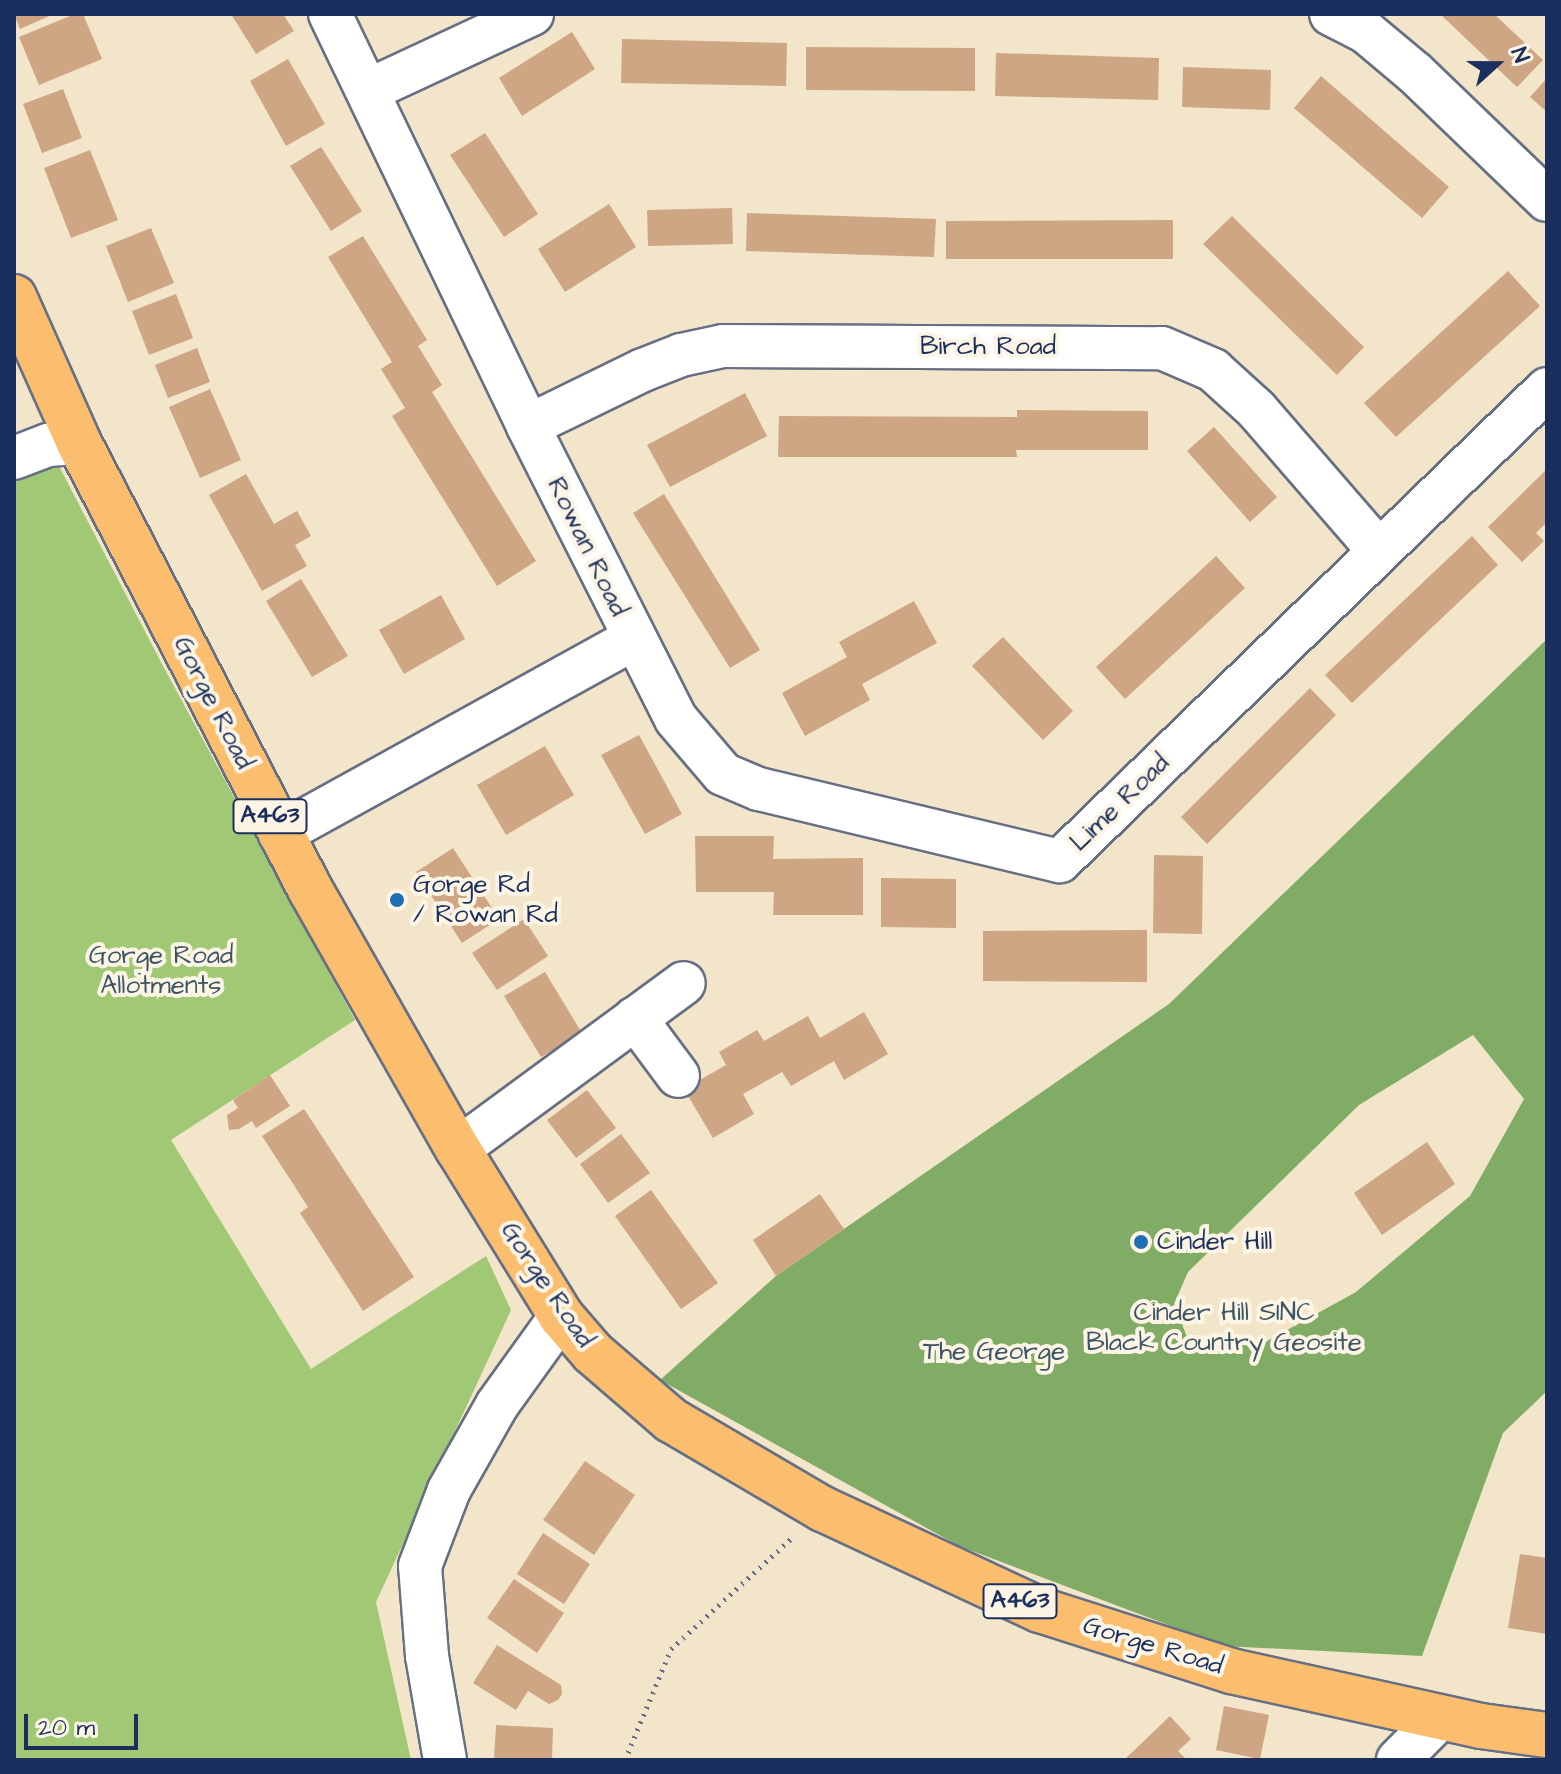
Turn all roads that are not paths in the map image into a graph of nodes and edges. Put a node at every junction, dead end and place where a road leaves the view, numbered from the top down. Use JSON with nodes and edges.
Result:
{"nodes":[{"id":1,"x":330,"y":14,"type":"edge"},
{"id":2,"x":532,"y":14,"type":"edge"},
{"id":3,"x":1331,"y":14,"type":"edge"},
{"id":4,"x":369,"y":90,"type":"junction"},
{"id":5,"x":1547,"y":200,"type":"edge"},
{"id":6,"x":14,"y":297,"type":"edge"},
{"id":7,"x":1547,"y":389,"type":"edge"},
{"id":8,"x":528,"y":426,"type":"junction"},
{"id":9,"x":79,"y":443,"type":"junction"},
{"id":10,"x":14,"y":458,"type":"edge"},
{"id":11,"x":1379,"y":551,"type":"junction"},
{"id":12,"x":633,"y":639,"type":"junction"},
{"id":13,"x":280,"y":834,"type":"junction"},
{"id":14,"x":684,"y":983,"type":"dead end"},
{"id":15,"x":635,"y":1018,"type":"junction"},
{"id":16,"x":678,"y":1076,"type":"dead end"},
{"id":17,"x":458,"y":1149,"type":"junction"},
{"id":18,"x":561,"y":1316,"type":"junction"},
{"id":19,"x":1441,"y":1717,"type":"junction"},
{"id":20,"x":1547,"y":1735,"type":"edge"},
{"id":21,"x":445,"y":1760,"type":"edge"},
{"id":22,"x":1398,"y":1760,"type":"edge"}],
"edges":[{"from":1,"to":4,"type":"street","name":"Rowan Road"},
{"from":2,"to":4,"type":"street"},
{"from":3,"to":5,"type":"street"},
{"from":4,"to":8,"type":"street","name":"Rowan Road"},
{"from":6,"to":9,"type":"main road","name":"Gorge Road","number":"A463"},
{"from":7,"to":11,"type":"street","name":"Lime Road"},
{"from":8,"to":11,"type":"street","name":"Birch Road"},
{"from":8,"to":12,"type":"street","name":"Rowan Road"},
{"from":9,"to":10,"type":"street"},
{"from":9,"to":13,"type":"main road","name":"Gorge Road","number":"A463"},
{"from":11,"to":12,"type":"street","name":"Lime Road"},
{"from":12,"to":13,"type":"street","name":"Rowan Road"},
{"from":13,"to":17,"type":"main road","name":"Gorge Road","number":"A463"},
{"from":14,"to":15,"type":"street"},
{"from":15,"to":16,"type":"street"},
{"from":15,"to":17,"type":"street"},
{"from":17,"to":18,"type":"main road","name":"Gorge Road","number":"A463"},
{"from":18,"to":19,"type":"main road","name":"Gorge Road","number":"A463"},
{"from":18,"to":21,"type":"street"},
{"from":19,"to":20,"type":"main road","name":"Gorge Road","number":"A463"},
{"from":19,"to":22,"type":"street"}]}
